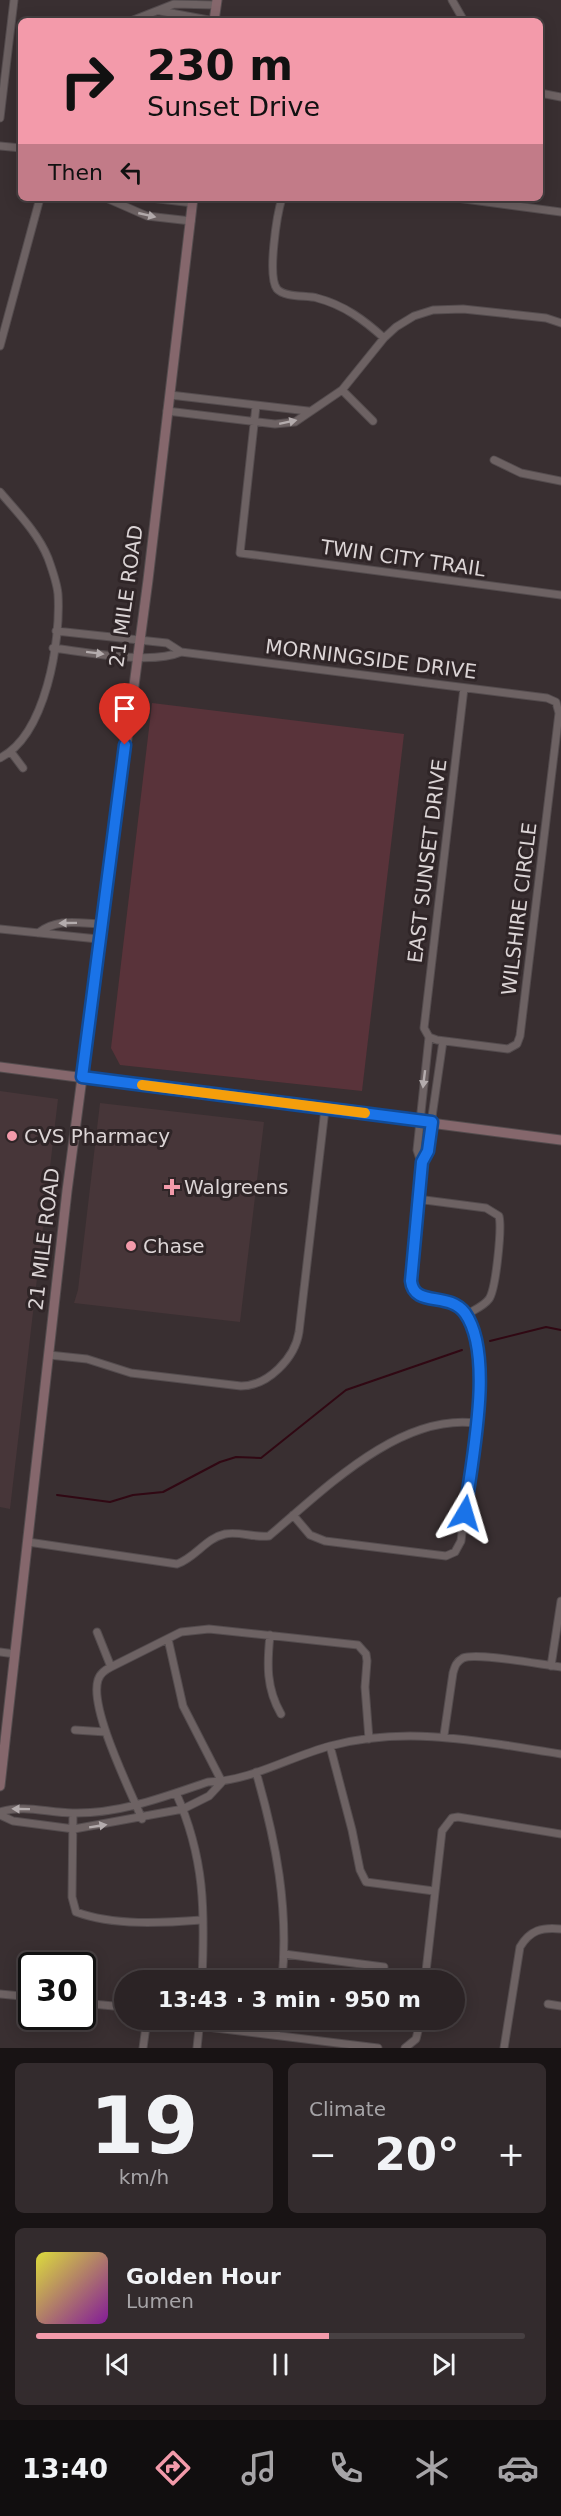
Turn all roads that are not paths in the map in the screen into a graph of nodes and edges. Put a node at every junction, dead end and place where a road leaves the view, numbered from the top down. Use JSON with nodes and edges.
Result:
{"nodes":[{"id":1,"x":15,"y":0,"type":"edge"},
{"id":2,"x":452,"y":0,"type":"edge"},
{"id":3,"x":217,"y":2,"type":"edge"},
{"id":4,"x":160,"y":11,"type":"junction"},
{"id":5,"x":140,"y":18,"type":"edge"},
{"id":6,"x":191,"y":18,"type":"edge"},
{"id":7,"x":214,"y":18,"type":"edge"},
{"id":8,"x":462,"y":18,"type":"edge"},
{"id":9,"x":10,"y":35,"type":"junction"},
{"id":10,"x":18,"y":36,"type":"edge"},
{"id":11,"x":543,"y":94,"type":"edge"},
{"id":12,"x":561,"y":97,"type":"edge"},
{"id":13,"x":0,"y":118,"type":"edge"},
{"id":14,"x":0,"y":146,"type":"edge"},
{"id":15,"x":18,"y":148,"type":"edge"},
{"id":16,"x":39,"y":201,"type":"edge"},
{"id":17,"x":119,"y":201,"type":"edge"},
{"id":18,"x":193,"y":201,"type":"edge"},
{"id":19,"x":281,"y":201,"type":"edge"},
{"id":20,"x":479,"y":201,"type":"edge"},
{"id":21,"x":561,"y":212,"type":"edge"},
{"id":22,"x":191,"y":221,"type":"junction"},
{"id":23,"x":561,"y":323,"type":"edge"},
{"id":24,"x":384,"y":338,"type":"junction"},
{"id":25,"x":0,"y":346,"type":"edge"},
{"id":26,"x":342,"y":390,"type":"junction"},
{"id":27,"x":170,"y":395,"type":"junction"},
{"id":28,"x":218,"y":401,"type":"junction"},
{"id":29,"x":256,"y":406,"type":"junction"},
{"id":30,"x":167,"y":411,"type":"junction"},
{"id":31,"x":308,"y":411,"type":"junction"},
{"id":32,"x":216,"y":418,"type":"junction"},
{"id":33,"x":374,"y":421,"type":"dead end"},
{"id":34,"x":254,"y":422,"type":"junction"},
{"id":35,"x":494,"y":460,"type":"dead end"},
{"id":36,"x":561,"y":481,"type":"edge"},
{"id":37,"x":0,"y":492,"type":"edge"},
{"id":38,"x":561,"y":596,"type":"edge"},
{"id":39,"x":56,"y":631,"type":"junction"},
{"id":40,"x":139,"y":640,"type":"junction"},
{"id":41,"x":53,"y":648,"type":"junction"},
{"id":42,"x":181,"y":652,"type":"junction"},
{"id":43,"x":137,"y":656,"type":"junction"},
{"id":44,"x":464,"y":688,"type":"junction"},
{"id":45,"x":555,"y":702,"type":"joint"},
{"id":46,"x":11,"y":752,"type":"junction"},
{"id":47,"x":0,"y":758,"type":"edge"},
{"id":48,"x":23,"y":768,"type":"dead end"},
{"id":49,"x":100,"y":924,"type":"junction"},
{"id":50,"x":0,"y":929,"type":"edge"},
{"id":51,"x":38,"y":933,"type":"junction"},
{"id":52,"x":98,"y":939,"type":"junction"},
{"id":53,"x":429,"y":1037,"type":"junction"},
{"id":54,"x":443,"y":1041,"type":"junction"},
{"id":55,"x":0,"y":1067,"type":"edge"},
{"id":56,"x":82,"y":1077,"type":"junction"},
{"id":57,"x":325,"y":1109,"type":"junction"},
{"id":58,"x":419,"y":1120,"type":"junction"},
{"id":59,"x":432,"y":1122,"type":"junction"},
{"id":60,"x":561,"y":1140,"type":"edge"},
{"id":61,"x":422,"y":1162,"type":"junction"},
{"id":62,"x":417,"y":1199,"type":"junction"},
{"id":63,"x":466,"y":1315,"type":"junction"},
{"id":64,"x":49,"y":1355,"type":"junction"},
{"id":65,"x":475,"y":1422,"type":"junction"},
{"id":66,"x":293,"y":1515,"type":"junction"},
{"id":67,"x":28,"y":1542,"type":"junction"},
{"id":68,"x":561,"y":1601,"type":"edge"},
{"id":69,"x":97,"y":1632,"type":"dead end"},
{"id":70,"x":270,"y":1635,"type":"junction"},
{"id":71,"x":168,"y":1639,"type":"junction"},
{"id":72,"x":0,"y":1652,"type":"edge"},
{"id":73,"x":15,"y":1654,"type":"junction"},
{"id":74,"x":550,"y":1666,"type":"junction"},
{"id":75,"x":111,"y":1667,"type":"junction"},
{"id":76,"x":561,"y":1667,"type":"edge"},
{"id":77,"x":281,"y":1714,"type":"dead end"},
{"id":78,"x":75,"y":1730,"type":"dead end"},
{"id":79,"x":106,"y":1732,"type":"junction"},
{"id":80,"x":444,"y":1736,"type":"junction"},
{"id":81,"x":369,"y":1739,"type":"junction"},
{"id":82,"x":330,"y":1746,"type":"junction"},
{"id":83,"x":561,"y":1754,"type":"edge"},
{"id":84,"x":256,"y":1772,"type":"junction"},
{"id":85,"x":222,"y":1782,"type":"junction"},
{"id":86,"x":0,"y":1786,"type":"edge"},
{"id":87,"x":176,"y":1793,"type":"junction"},
{"id":88,"x":136,"y":1806,"type":"junction"},
{"id":89,"x":183,"y":1809,"type":"junction"},
{"id":90,"x":73,"y":1813,"type":"junction"},
{"id":91,"x":0,"y":1814,"type":"edge"},
{"id":92,"x":141,"y":1819,"type":"junction"},
{"id":93,"x":74,"y":1829,"type":"junction"},
{"id":94,"x":561,"y":1834,"type":"edge"},
{"id":95,"x":434,"y":1891,"type":"junction"},
{"id":96,"x":202,"y":1920,"type":"junction"},
{"id":97,"x":561,"y":1929,"type":"edge"},
{"id":98,"x":284,"y":1954,"type":"junction"},
{"id":99,"x":384,"y":1967,"type":"dead end"},
{"id":100,"x":202,"y":1970,"type":"edge"},
{"id":101,"x":283,"y":1970,"type":"edge"},
{"id":102,"x":426,"y":1970,"type":"edge"},
{"id":103,"x":0,"y":1994,"type":"edge"},
{"id":104,"x":18,"y":1996,"type":"edge"},
{"id":105,"x":96,"y":2004,"type":"edge"},
{"id":106,"x":548,"y":2004,"type":"dead end"},
{"id":107,"x":114,"y":2006,"type":"edge"},
{"id":108,"x":561,"y":2006,"type":"edge"},
{"id":109,"x":145,"y":2030,"type":"edge"},
{"id":110,"x":199,"y":2030,"type":"edge"},
{"id":111,"x":247,"y":2030,"type":"edge"},
{"id":112,"x":277,"y":2030,"type":"edge"},
{"id":113,"x":418,"y":2030,"type":"edge"},
{"id":114,"x":276,"y":2035,"type":"junction"},
{"id":115,"x":143,"y":2048,"type":"edge"},
{"id":116,"x":197,"y":2048,"type":"edge"},
{"id":117,"x":378,"y":2048,"type":"edge"},
{"id":118,"x":405,"y":2048,"type":"edge"},
{"id":119,"x":504,"y":2048,"type":"edge"}],
"edges":[{"from":1,"to":9,"type":"street"},
{"from":2,"to":8,"type":"street"},
{"from":3,"to":4,"type":"street"},
{"from":3,"to":7,"type":"street"},
{"from":4,"to":5,"type":"street"},
{"from":4,"to":6,"type":"street"},
{"from":9,"to":10,"type":"street"},
{"from":9,"to":13,"type":"street"},
{"from":11,"to":12,"type":"street"},
{"from":14,"to":15,"type":"street"},
{"from":16,"to":25,"type":"street"},
{"from":17,"to":22,"type":"street","one_way":true},
{"from":18,"to":22,"type":"street","name":"21 MILE ROAD"},
{"from":19,"to":24,"type":"street"},
{"from":20,"to":21,"type":"street"},
{"from":22,"to":27,"type":"street","name":"21 MILE ROAD"},
{"from":23,"to":24,"type":"street"},
{"from":24,"to":26,"type":"street"},
{"from":26,"to":31,"type":"street"},
{"from":26,"to":33,"type":"street"},
{"from":27,"to":28,"type":"street"},
{"from":27,"to":30,"type":"street","name":"21 MILE ROAD"},
{"from":28,"to":29,"type":"street"},
{"from":28,"to":32,"type":"street"},
{"from":29,"to":31,"type":"street"},
{"from":29,"to":34,"type":"street"},
{"from":30,"to":32,"type":"street"},
{"from":30,"to":40,"type":"street","name":"21 MILE ROAD"},
{"from":34,"to":31,"type":"street","one_way":true},
{"from":32,"to":34,"type":"street"},
{"from":34,"to":38,"type":"street","name":"TWIN CITY TRAIL"},
{"from":35,"to":36,"type":"street"},
{"from":37,"to":39,"type":"street"},
{"from":39,"to":40,"type":"street","name":"MORNINGSIDE DRIVE"},
{"from":39,"to":41,"type":"street"},
{"from":40,"to":42,"type":"street","name":"MORNINGSIDE DRIVE"},
{"from":40,"to":43,"type":"street","name":"21 MILE ROAD"},
{"from":41,"to":43,"type":"street","name":"MORNINGSIDE DRIVE","one_way":true},
{"from":41,"to":46,"type":"street"},
{"from":42,"to":43,"type":"street","name":"MORNINGSIDE DRIVE"},
{"from":42,"to":44,"type":"street","name":"MORNINGSIDE DRIVE"},
{"from":43,"to":49,"type":"street","name":"21 MILE ROAD"},
{"from":44,"to":45,"type":"street","name":"MORNINGSIDE DRIVE"},
{"from":44,"to":53,"type":"street","name":"EAST SUNSET DRIVE"},
{"from":45,"to":54,"type":"street","name":"WILSHIRE CIRCLE"},
{"from":46,"to":47,"type":"street"},
{"from":46,"to":48,"type":"street"},
{"from":49,"to":51,"type":"street","one_way":true},
{"from":49,"to":52,"type":"street","name":"21 MILE ROAD"},
{"from":50,"to":51,"type":"street"},
{"from":51,"to":52,"type":"street"},
{"from":52,"to":56,"type":"street","name":"21 MILE ROAD"},
{"from":53,"to":54,"type":"street"},
{"from":53,"to":58,"type":"street","name":"EAST SUNSET DRIVE","one_way":true},
{"from":54,"to":59,"type":"street"},
{"from":55,"to":56,"type":"street"},
{"from":56,"to":57,"type":"street"},
{"from":56,"to":64,"type":"street","name":"21 MILE ROAD"},
{"from":57,"to":58,"type":"street"},
{"from":57,"to":64,"type":"street"},
{"from":58,"to":59,"type":"street"},
{"from":58,"to":61,"type":"street","name":"EAST SUNSET DRIVE"},
{"from":59,"to":60,"type":"street"},
{"from":59,"to":61,"type":"street"},
{"from":61,"to":62,"type":"street"},
{"from":62,"to":63,"type":"street"},
{"from":62,"to":63,"type":"street"},
{"from":63,"to":65,"type":"street"},
{"from":64,"to":67,"type":"street","name":"21 MILE ROAD"},
{"from":65,"to":66,"type":"street"},
{"from":65,"to":66,"type":"street"},
{"from":66,"to":67,"type":"street"},
{"from":67,"to":73,"type":"street","name":"21 MILE ROAD"},
{"from":68,"to":74,"type":"street"},
{"from":69,"to":75,"type":"street"},
{"from":70,"to":71,"type":"street"},
{"from":70,"to":77,"type":"street"},
{"from":70,"to":81,"type":"street"},
{"from":71,"to":75,"type":"street"},
{"from":71,"to":85,"type":"street"},
{"from":72,"to":73,"type":"street"},
{"from":73,"to":86,"type":"street","name":"21 MILE ROAD"},
{"from":74,"to":76,"type":"street"},
{"from":74,"to":80,"type":"street"},
{"from":75,"to":79,"type":"street"},
{"from":78,"to":79,"type":"street"},
{"from":79,"to":88,"type":"street"},
{"from":80,"to":81,"type":"street"},
{"from":80,"to":83,"type":"street"},
{"from":81,"to":82,"type":"street"},
{"from":82,"to":84,"type":"street"},
{"from":82,"to":95,"type":"street"},
{"from":84,"to":85,"type":"street"},
{"from":84,"to":98,"type":"street"},
{"from":85,"to":87,"type":"street"},
{"from":85,"to":89,"type":"street"},
{"from":87,"to":88,"type":"street"},
{"from":87,"to":89,"type":"street"},
{"from":88,"to":90,"type":"street"},
{"from":88,"to":92,"type":"street"},
{"from":89,"to":92,"type":"street"},
{"from":89,"to":96,"type":"street"},
{"from":90,"to":91,"type":"street","one_way":true},
{"from":90,"to":93,"type":"street"},
{"from":91,"to":93,"type":"street"},
{"from":93,"to":92,"type":"street","one_way":true},
{"from":93,"to":96,"type":"street"},
{"from":94,"to":95,"type":"street"},
{"from":95,"to":102,"type":"street"},
{"from":96,"to":100,"type":"street"},
{"from":97,"to":119,"type":"street"},
{"from":98,"to":99,"type":"street"},
{"from":98,"to":101,"type":"street"},
{"from":103,"to":104,"type":"street"},
{"from":105,"to":107,"type":"street"},
{"from":106,"to":108,"type":"street"},
{"from":109,"to":115,"type":"street"},
{"from":110,"to":116,"type":"street"},
{"from":111,"to":114,"type":"street"},
{"from":112,"to":114,"type":"street"},
{"from":113,"to":118,"type":"street"},
{"from":114,"to":117,"type":"street"}]}
